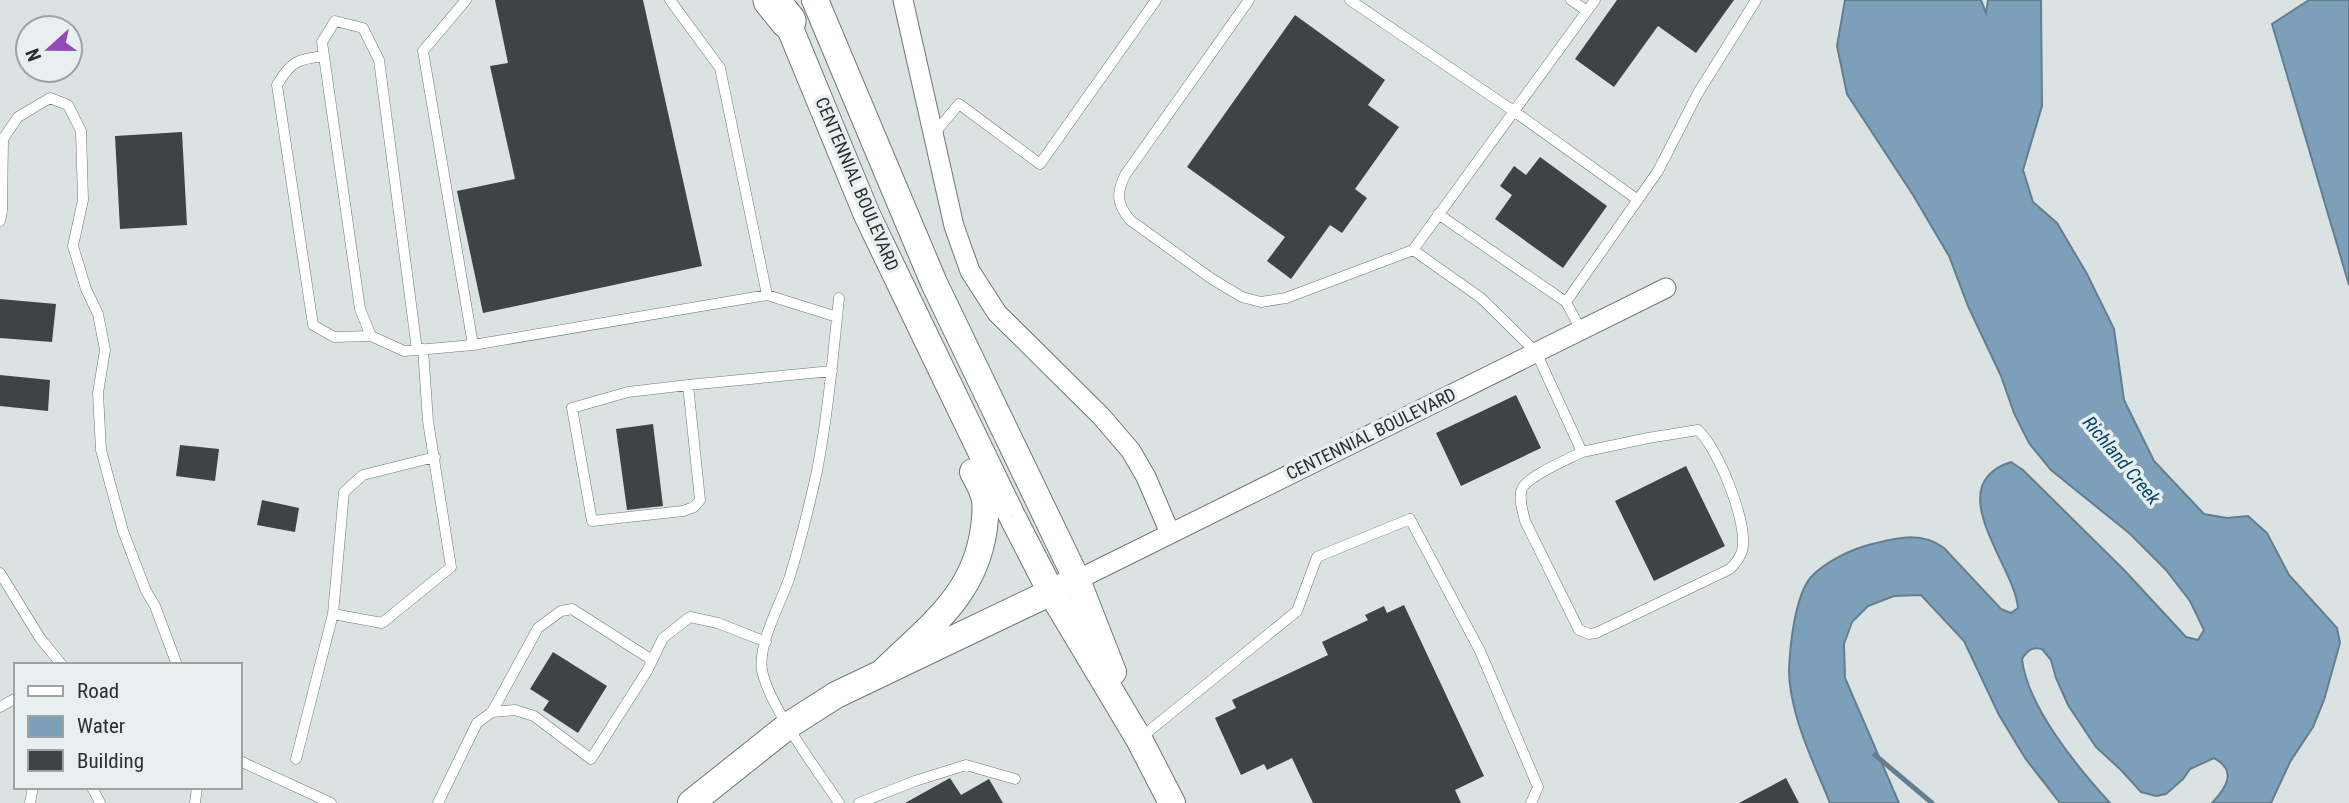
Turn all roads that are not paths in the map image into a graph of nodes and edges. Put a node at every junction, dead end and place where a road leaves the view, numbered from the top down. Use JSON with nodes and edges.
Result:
{"nodes":[{"id":1,"x":466,"y":0,"type":"edge"},
{"id":2,"x":670,"y":0,"type":"edge"},
{"id":3,"x":903,"y":0,"type":"edge"},
{"id":4,"x":1156,"y":0,"type":"edge"},
{"id":5,"x":1249,"y":0,"type":"edge"},
{"id":6,"x":1350,"y":0,"type":"edge"},
{"id":7,"x":1571,"y":0,"type":"edge"},
{"id":8,"x":1595,"y":0,"type":"edge"},
{"id":9,"x":1756,"y":0,"type":"edge"},
{"id":10,"x":788,"y":5,"type":"edge"},
{"id":11,"x":1587,"y":11,"type":"junction"},
{"id":12,"x":324,"y":56,"type":"junction"},
{"id":13,"x":1515,"y":112,"type":"junction"},
{"id":14,"x":933,"y":135,"type":"junction"},
{"id":15,"x":1638,"y":200,"type":"junction"},
{"id":16,"x":1438,"y":214,"type":"junction"},
{"id":17,"x":867,"y":215,"type":"junction"},
{"id":18,"x":0,"y":221,"type":"edge"},
{"id":19,"x":1413,"y":250,"type":"junction"},
{"id":20,"x":1666,"y":288,"type":"dead end"},
{"id":21,"x":767,"y":295,"type":"junction"},
{"id":22,"x":839,"y":298,"type":"dead end"},
{"id":23,"x":1566,"y":302,"type":"junction"},
{"id":24,"x":837,"y":317,"type":"junction"},
{"id":25,"x":1581,"y":330,"type":"junction"},
{"id":26,"x":371,"y":336,"type":"junction"},
{"id":27,"x":474,"y":345,"type":"junction"},
{"id":28,"x":420,"y":349,"type":"junction"},
{"id":29,"x":1536,"y":352,"type":"junction"},
{"id":30,"x":832,"y":371,"type":"junction"},
{"id":31,"x":688,"y":385,"type":"junction"},
{"id":32,"x":1583,"y":452,"type":"junction"},
{"id":33,"x":435,"y":457,"type":"junction"},
{"id":34,"x":1170,"y":533,"type":"junction"},
{"id":35,"x":0,"y":573,"type":"edge"},
{"id":36,"x":1077,"y":580,"type":"junction"},
{"id":37,"x":1051,"y":593,"type":"junction"},
{"id":38,"x":333,"y":614,"type":"junction"},
{"id":39,"x":766,"y":642,"type":"junction"},
{"id":40,"x":652,"y":660,"type":"junction"},
{"id":41,"x":60,"y":663,"type":"edge"},
{"id":42,"x":176,"y":663,"type":"edge"},
{"id":43,"x":886,"y":670,"type":"junction"},
{"id":44,"x":492,"y":712,"type":"junction"},
{"id":45,"x":789,"y":725,"type":"junction"},
{"id":46,"x":1139,"y":739,"type":"junction"},
{"id":47,"x":296,"y":759,"type":"dead end"},
{"id":48,"x":242,"y":761,"type":"edge"},
{"id":49,"x":1015,"y":779,"type":"dead end"},
{"id":50,"x":331,"y":803,"type":"edge"},
{"id":51,"x":438,"y":803,"type":"edge"},
{"id":52,"x":691,"y":803,"type":"edge"},
{"id":53,"x":839,"y":803,"type":"edge"},
{"id":54,"x":859,"y":803,"type":"edge"},
{"id":55,"x":1172,"y":803,"type":"edge"},
{"id":56,"x":1531,"y":803,"type":"edge"}],
"edges":[{"from":1,"to":27,"type":"lane"},
{"from":2,"to":21,"type":"lane"},
{"from":3,"to":14,"type":"street"},
{"from":4,"to":14,"type":"lane"},
{"from":5,"to":19,"type":"lane"},
{"from":6,"to":13,"type":"lane"},
{"from":7,"to":11,"type":"lane"},
{"from":8,"to":11,"type":"lane"},
{"from":9,"to":15,"type":"lane"},
{"from":10,"to":17,"type":"main road","name":"CENTENNIAL BOULEVARD"},
{"from":10,"to":36,"type":"main road","name":"CENTENNIAL BOULEVARD"},
{"from":11,"to":13,"type":"lane"},
{"from":12,"to":26,"type":"lane"},
{"from":12,"to":26,"type":"lane"},
{"from":12,"to":28,"type":"lane"},
{"from":13,"to":15,"type":"lane"},
{"from":13,"to":16,"type":"lane"},
{"from":14,"to":34,"type":"street"},
{"from":15,"to":23,"type":"lane"},
{"from":16,"to":19,"type":"lane"},
{"from":16,"to":23,"type":"lane"},
{"from":17,"to":37,"type":"main road","name":"CENTENNIAL BOULEVARD"},
{"from":17,"to":43,"type":"main road"},
{"from":18,"to":42,"type":"lane"},
{"from":19,"to":29,"type":"lane"},
{"from":20,"to":25,"type":"street","name":"CENTENNIAL BOULEVARD"},
{"from":21,"to":24,"type":"lane"},
{"from":21,"to":27,"type":"lane"},
{"from":22,"to":24,"type":"lane"},
{"from":23,"to":25,"type":"lane"},
{"from":24,"to":30,"type":"lane"},
{"from":25,"to":29,"type":"street","name":"CENTENNIAL BOULEVARD"},
{"from":26,"to":28,"type":"lane"},
{"from":27,"to":28,"type":"lane"},
{"from":28,"to":33,"type":"lane"},
{"from":29,"to":32,"type":"lane"},
{"from":29,"to":34,"type":"street","name":"CENTENNIAL BOULEVARD"},
{"from":30,"to":31,"type":"lane"},
{"from":30,"to":39,"type":"lane"},
{"from":31,"to":31,"type":"lane"},
{"from":32,"to":32,"type":"lane"},
{"from":33,"to":38,"type":"lane"},
{"from":33,"to":38,"type":"lane"},
{"from":34,"to":36,"type":"street","name":"CENTENNIAL BOULEVARD"},
{"from":35,"to":41,"type":"lane"},
{"from":36,"to":37,"type":"main road","name":"CENTENNIAL BOULEVARD"},
{"from":36,"to":46,"type":"main road","name":"CENTENNIAL BOULEVARD"},
{"from":37,"to":43,"type":"main road","name":"CENTENNIAL BOULEVARD"},
{"from":37,"to":46,"type":"main road","name":"CENTENNIAL BOULEVARD"},
{"from":38,"to":47,"type":"lane"},
{"from":39,"to":40,"type":"lane"},
{"from":39,"to":45,"type":"lane"},
{"from":40,"to":44,"type":"lane"},
{"from":40,"to":44,"type":"lane"},
{"from":43,"to":45,"type":"main road","name":"CENTENNIAL BOULEVARD"},
{"from":44,"to":51,"type":"lane"},
{"from":45,"to":52,"type":"main road","name":"CENTENNIAL BOULEVARD"},
{"from":45,"to":53,"type":"lane"},
{"from":46,"to":55,"type":"main road"},
{"from":46,"to":56,"type":"lane"},
{"from":48,"to":50,"type":"lane"},
{"from":49,"to":54,"type":"lane"}]}
